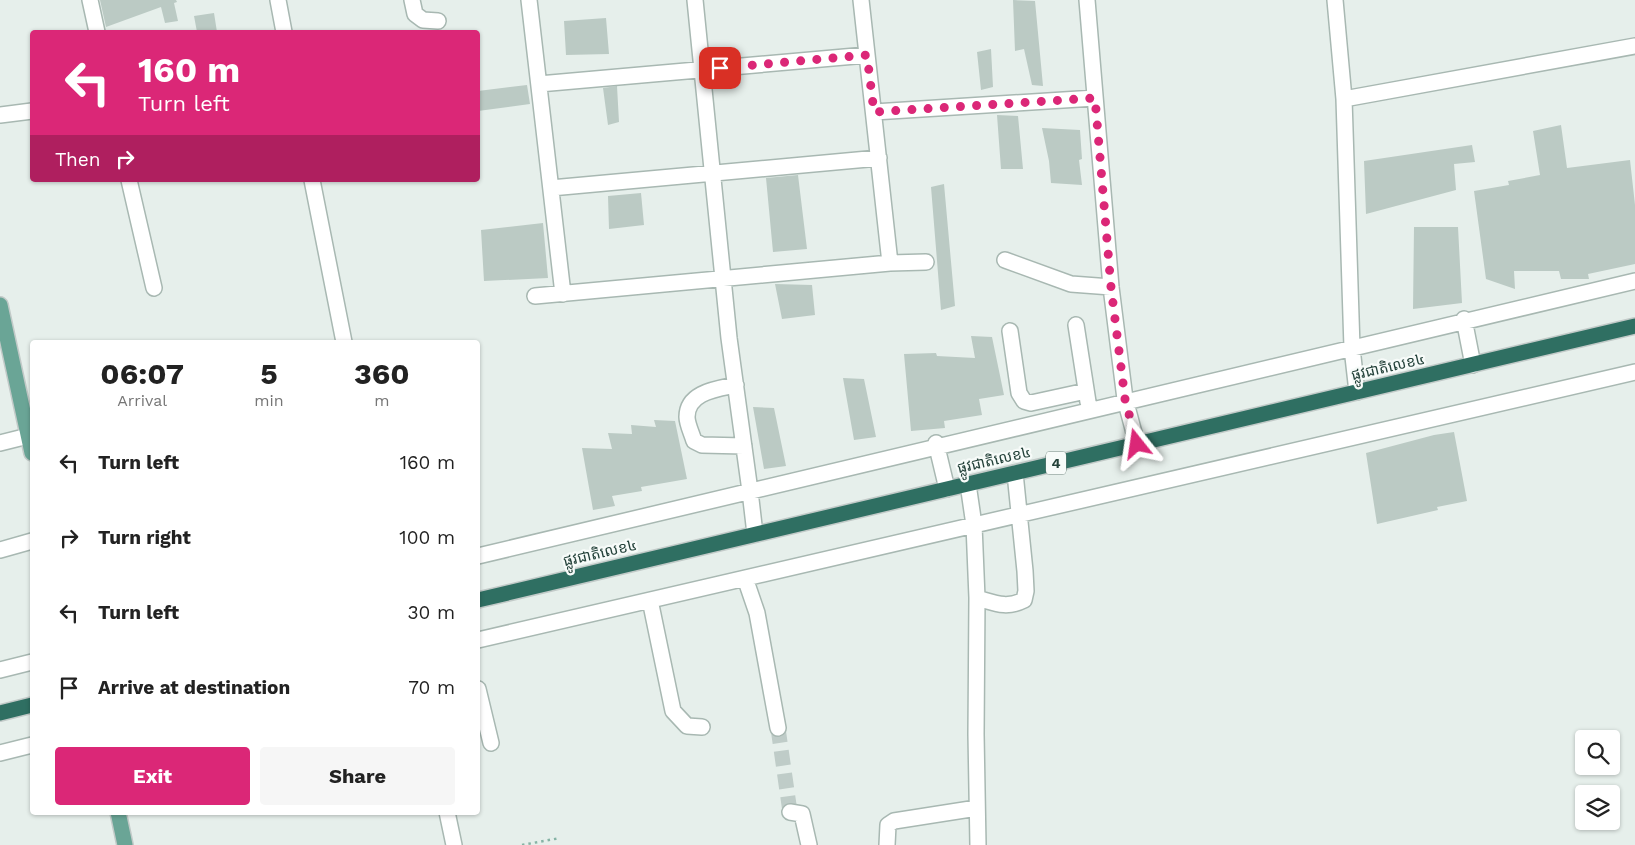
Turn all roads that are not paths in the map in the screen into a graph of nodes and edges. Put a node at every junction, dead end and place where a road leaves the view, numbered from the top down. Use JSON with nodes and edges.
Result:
{"nodes":[{"id":1,"x":90,"y":0,"type":"edge"},
{"id":2,"x":278,"y":0,"type":"edge"},
{"id":3,"x":412,"y":0,"type":"edge"},
{"id":4,"x":529,"y":0,"type":"edge"},
{"id":5,"x":695,"y":0,"type":"edge"},
{"id":6,"x":861,"y":0,"type":"edge"},
{"id":7,"x":1087,"y":0,"type":"edge"},
{"id":8,"x":1334,"y":0,"type":"edge"},
{"id":9,"x":438,"y":21,"type":"dead end"},
{"id":10,"x":96,"y":30,"type":"edge"},
{"id":11,"x":284,"y":30,"type":"edge"},
{"id":12,"x":1635,"y":46,"type":"edge"},
{"id":13,"x":867,"y":55,"type":"junction"},
{"id":14,"x":702,"y":69,"type":"junction"},
{"id":15,"x":539,"y":84,"type":"junction"},
{"id":16,"x":1095,"y":98,"type":"junction"},
{"id":17,"x":1344,"y":99,"type":"junction"},
{"id":18,"x":30,"y":111,"type":"edge"},
{"id":19,"x":874,"y":112,"type":"junction"},
{"id":20,"x":0,"y":115,"type":"edge"},
{"id":21,"x":879,"y":158,"type":"junction"},
{"id":22,"x":712,"y":173,"type":"junction"},
{"id":23,"x":129,"y":182,"type":"edge"},
{"id":24,"x":312,"y":182,"type":"edge"},
{"id":25,"x":551,"y":188,"type":"junction"},
{"id":26,"x":1005,"y":260,"type":"dead end"},
{"id":27,"x":926,"y":262,"type":"dead end"},
{"id":28,"x":890,"y":263,"type":"junction"},
{"id":29,"x":723,"y":279,"type":"junction"},
{"id":30,"x":1635,"y":281,"type":"edge"},
{"id":31,"x":1111,"y":287,"type":"junction"},
{"id":32,"x":154,"y":288,"type":"dead end"},
{"id":33,"x":563,"y":294,"type":"junction"},
{"id":34,"x":535,"y":296,"type":"dead end"},
{"id":35,"x":0,"y":305,"type":"edge"},
{"id":36,"x":1464,"y":320,"type":"junction"},
{"id":37,"x":1076,"y":325,"type":"dead end"},
{"id":38,"x":1635,"y":326,"type":"edge"},
{"id":39,"x":1010,"y":330,"type":"dead end"},
{"id":40,"x":344,"y":340,"type":"edge"},
{"id":41,"x":1352,"y":348,"type":"junction"},
{"id":42,"x":1473,"y":365,"type":"junction"},
{"id":43,"x":1635,"y":372,"type":"edge"},
{"id":44,"x":736,"y":385,"type":"junction"},
{"id":45,"x":1086,"y":391,"type":"junction"},
{"id":46,"x":1357,"y":392,"type":"junction"},
{"id":47,"x":1126,"y":402,"type":"junction"},
{"id":48,"x":1090,"y":410,"type":"junction"},
{"id":49,"x":28,"y":436,"type":"junction"},
{"id":50,"x":0,"y":443,"type":"edge"},
{"id":51,"x":30,"y":444,"type":"edge"},
{"id":52,"x":1137,"y":444,"type":"junction"},
{"id":53,"x":936,"y":445,"type":"junction"},
{"id":54,"x":744,"y":446,"type":"junction"},
{"id":55,"x":1015,"y":473,"type":"junction"},
{"id":56,"x":968,"y":484,"type":"junction"},
{"id":57,"x":947,"y":489,"type":"junction"},
{"id":58,"x":750,"y":491,"type":"junction"},
{"id":59,"x":1020,"y":514,"type":"junction"},
{"id":60,"x":974,"y":525,"type":"junction"},
{"id":61,"x":754,"y":534,"type":"junction"},
{"id":62,"x":30,"y":542,"type":"edge"},
{"id":63,"x":0,"y":550,"type":"edge"},
{"id":64,"x":480,"y":556,"type":"edge"},
{"id":65,"x":744,"y":578,"type":"junction"},
{"id":66,"x":977,"y":598,"type":"junction"},
{"id":67,"x":480,"y":600,"type":"edge"},
{"id":68,"x":650,"y":600,"type":"junction"},
{"id":69,"x":480,"y":640,"type":"edge"},
{"id":70,"x":30,"y":662,"type":"edge"},
{"id":71,"x":0,"y":670,"type":"edge"},
{"id":72,"x":480,"y":697,"type":"edge"},
{"id":73,"x":30,"y":706,"type":"edge"},
{"id":74,"x":0,"y":714,"type":"edge"},
{"id":75,"x":702,"y":728,"type":"dead end"},
{"id":76,"x":778,"y":728,"type":"tunnel mouth"},
{"id":77,"x":491,"y":743,"type":"dead end"},
{"id":78,"x":30,"y":746,"type":"edge"},
{"id":79,"x":0,"y":753,"type":"edge"},
{"id":80,"x":977,"y":808,"type":"junction"},
{"id":81,"x":790,"y":812,"type":"tunnel mouth"},
{"id":82,"x":119,"y":815,"type":"edge"},
{"id":83,"x":448,"y":815,"type":"edge"},
{"id":84,"x":125,"y":845,"type":"edge"},
{"id":85,"x":454,"y":845,"type":"edge"},
{"id":86,"x":810,"y":845,"type":"edge"},
{"id":87,"x":887,"y":845,"type":"edge"},
{"id":88,"x":978,"y":845,"type":"edge"}],
"edges":[{"from":1,"to":10,"type":"street"},
{"from":2,"to":11,"type":"street"},
{"from":3,"to":9,"type":"street"},
{"from":4,"to":15,"type":"street"},
{"from":5,"to":14,"type":"street"},
{"from":6,"to":13,"type":"street"},
{"from":7,"to":16,"type":"street"},
{"from":8,"to":17,"type":"street"},
{"from":12,"to":17,"type":"street"},
{"from":13,"to":14,"type":"street"},
{"from":13,"to":19,"type":"street"},
{"from":14,"to":15,"type":"street"},
{"from":14,"to":22,"type":"street"},
{"from":15,"to":25,"type":"street"},
{"from":16,"to":19,"type":"street"},
{"from":16,"to":31,"type":"street"},
{"from":17,"to":41,"type":"street"},
{"from":18,"to":20,"type":"street"},
{"from":19,"to":21,"type":"street"},
{"from":21,"to":22,"type":"street"},
{"from":21,"to":28,"type":"street"},
{"from":22,"to":25,"type":"street"},
{"from":22,"to":29,"type":"street"},
{"from":23,"to":32,"type":"street"},
{"from":24,"to":40,"type":"street"},
{"from":25,"to":33,"type":"street"},
{"from":26,"to":31,"type":"street"},
{"from":27,"to":28,"type":"street"},
{"from":28,"to":29,"type":"street"},
{"from":29,"to":33,"type":"street"},
{"from":29,"to":44,"type":"street"},
{"from":30,"to":36,"type":"street"},
{"from":31,"to":47,"type":"street"},
{"from":33,"to":34,"type":"street"},
{"from":35,"to":49,"type":"main road"},
{"from":36,"to":41,"type":"street"},
{"from":36,"to":42,"type":"street"},
{"from":37,"to":45,"type":"street"},
{"from":38,"to":42,"type":"highway","name":"ផ្លូវជាតិលេខ៤","number":"4"},
{"from":39,"to":45,"type":"street"},
{"from":41,"to":46,"type":"street"},
{"from":41,"to":47,"type":"street"},
{"from":42,"to":46,"type":"highway","name":"ផ្លូវជាតិលេខ៤","number":"4"},
{"from":43,"to":59,"type":"street"},
{"from":44,"to":54,"type":"street"},
{"from":44,"to":54,"type":"street"},
{"from":45,"to":48,"type":"street"},
{"from":46,"to":52,"type":"highway","name":"ផ្លូវជាតិលេខ៤","number":"4"},
{"from":47,"to":48,"type":"street"},
{"from":47,"to":52,"type":"street"},
{"from":48,"to":53,"type":"street"},
{"from":49,"to":50,"type":"street"},
{"from":49,"to":51,"type":"main road"},
{"from":52,"to":55,"type":"highway","name":"ផ្លូវជាតិលេខ៤","number":"4"},
{"from":53,"to":57,"type":"street"},
{"from":53,"to":58,"type":"street"},
{"from":54,"to":58,"type":"street"},
{"from":55,"to":56,"type":"highway","name":"ផ្លូវជាតិលេខ៤","number":"4"},
{"from":55,"to":59,"type":"street"},
{"from":56,"to":57,"type":"highway","name":"ផ្លូវជាតិលេខ៤","number":"4"},
{"from":56,"to":60,"type":"street"},
{"from":57,"to":61,"type":"highway","name":"ផ្លូវជាតិលេខ៤","number":"4"},
{"from":58,"to":61,"type":"street"},
{"from":58,"to":64,"type":"street"},
{"from":59,"to":60,"type":"street"},
{"from":59,"to":66,"type":"street"},
{"from":60,"to":65,"type":"street"},
{"from":60,"to":66,"type":"street"},
{"from":61,"to":67,"type":"highway","name":"ផ្លូវជាតិលេខ៤","number":"4"},
{"from":62,"to":63,"type":"street"},
{"from":65,"to":68,"type":"street"},
{"from":65,"to":76,"type":"street"},
{"from":66,"to":80,"type":"street"},
{"from":68,"to":69,"type":"street"},
{"from":68,"to":75,"type":"street"},
{"from":70,"to":71,"type":"street"},
{"from":72,"to":77,"type":"street"},
{"from":73,"to":74,"type":"highway"},
{"from":78,"to":79,"type":"street"},
{"from":80,"to":87,"type":"street"},
{"from":80,"to":88,"type":"street"},
{"from":81,"to":86,"type":"street"},
{"from":82,"to":84,"type":"main road"},
{"from":83,"to":85,"type":"street"}]}
